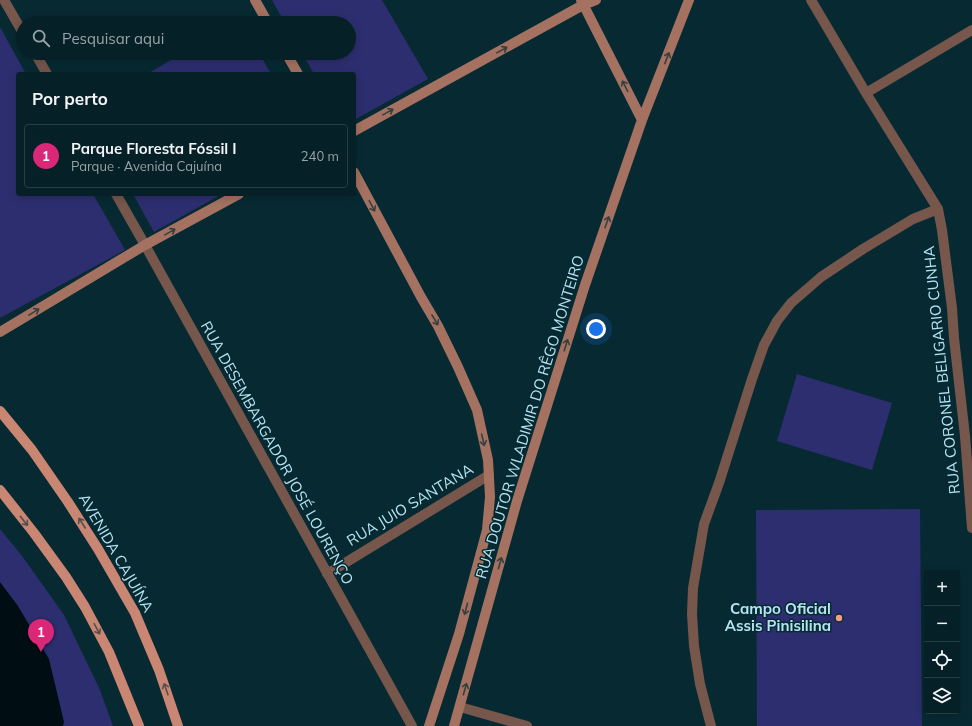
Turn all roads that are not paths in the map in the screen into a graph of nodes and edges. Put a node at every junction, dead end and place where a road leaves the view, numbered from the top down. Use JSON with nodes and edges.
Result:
{"nodes":[{"id":1,"x":4,"y":0,"type":"edge"},
{"id":2,"x":255,"y":0,"type":"edge"},
{"id":3,"x":596,"y":0,"type":"edge"},
{"id":4,"x":689,"y":0,"type":"edge"},
{"id":5,"x":811,"y":0,"type":"edge"},
{"id":6,"x":582,"y":2,"type":"edge"},
{"id":7,"x":264,"y":16,"type":"edge"},
{"id":8,"x":16,"y":21,"type":"edge"},
{"id":9,"x":972,"y":30,"type":"edge"},
{"id":10,"x":39,"y":60,"type":"edge"},
{"id":11,"x":290,"y":60,"type":"edge"},
{"id":12,"x":46,"y":72,"type":"edge"},
{"id":13,"x":297,"y":72,"type":"edge"},
{"id":14,"x":866,"y":93,"type":"junction"},
{"id":15,"x":642,"y":120,"type":"junction"},
{"id":16,"x":356,"y":130,"type":"edge"},
{"id":17,"x":356,"y":176,"type":"edge"},
{"id":18,"x":117,"y":196,"type":"edge"},
{"id":19,"x":235,"y":196,"type":"edge"},
{"id":20,"x":938,"y":209,"type":"junction"},
{"id":21,"x":145,"y":245,"type":"junction"},
{"id":22,"x":0,"y":332,"type":"edge"},
{"id":23,"x":0,"y":411,"type":"edge"},
{"id":24,"x":489,"y":474,"type":"junction"},
{"id":25,"x":0,"y":490,"type":"edge"},
{"id":26,"x":972,"y":528,"type":"edge"},
{"id":27,"x":327,"y":574,"type":"junction"},
{"id":28,"x":460,"y":707,"type":"junction"},
{"id":29,"x":139,"y":726,"type":"edge"},
{"id":30,"x":178,"y":726,"type":"edge"},
{"id":31,"x":412,"y":726,"type":"edge"},
{"id":32,"x":429,"y":726,"type":"edge"},
{"id":33,"x":454,"y":726,"type":"edge"},
{"id":34,"x":527,"y":726,"type":"edge"},
{"id":35,"x":711,"y":726,"type":"edge"}],
"edges":[{"from":1,"to":8,"type":"street"},
{"from":2,"to":7,"type":"main road"},
{"from":3,"to":6,"type":"main road"},
{"from":15,"to":4,"type":"main road","name":"RUA DOUTOR WLADIMIR DO RÊGO MONTEIRO","one_way":true},
{"from":5,"to":14,"type":"street"},
{"from":15,"to":6,"type":"main road","one_way":true},
{"from":16,"to":6,"type":"main road","one_way":true},
{"from":9,"to":14,"type":"street"},
{"from":10,"to":12,"type":"street"},
{"from":11,"to":13,"type":"main road"},
{"from":14,"to":20,"type":"street"},
{"from":28,"to":15,"type":"main road","name":"RUA DOUTOR WLADIMIR DO RÊGO MONTEIRO","one_way":true},
{"from":17,"to":24,"type":"main road","one_way":true},
{"from":18,"to":21,"type":"street","name":"RUA DESEMBARGADOR JOSÉ LOURENÇO"},
{"from":21,"to":19,"type":"main road","one_way":true},
{"from":20,"to":26,"type":"street","name":"RUA CORONEL BELIGARIO CUNHA"},
{"from":20,"to":35,"type":"street"},
{"from":22,"to":21,"type":"main road","one_way":true},
{"from":21,"to":27,"type":"street","name":"RUA DESEMBARGADOR JOSÉ LOURENÇO"},
{"from":30,"to":23,"type":"main road","name":"AVENIDA CAJUÍNA","one_way":true},
{"from":24,"to":27,"type":"street","name":"RUA JUIO SANTANA"},
{"from":24,"to":32,"type":"main road","one_way":true},
{"from":25,"to":29,"type":"main road","one_way":true},
{"from":27,"to":31,"type":"street","name":"RUA DESEMBARGADOR JOSÉ LOURENÇO"},
{"from":28,"to":33,"type":"main road","name":"RUA DOUTOR WLADIMIR DO RÊGO MONTEIRO"},
{"from":28,"to":34,"type":"street"}]}
